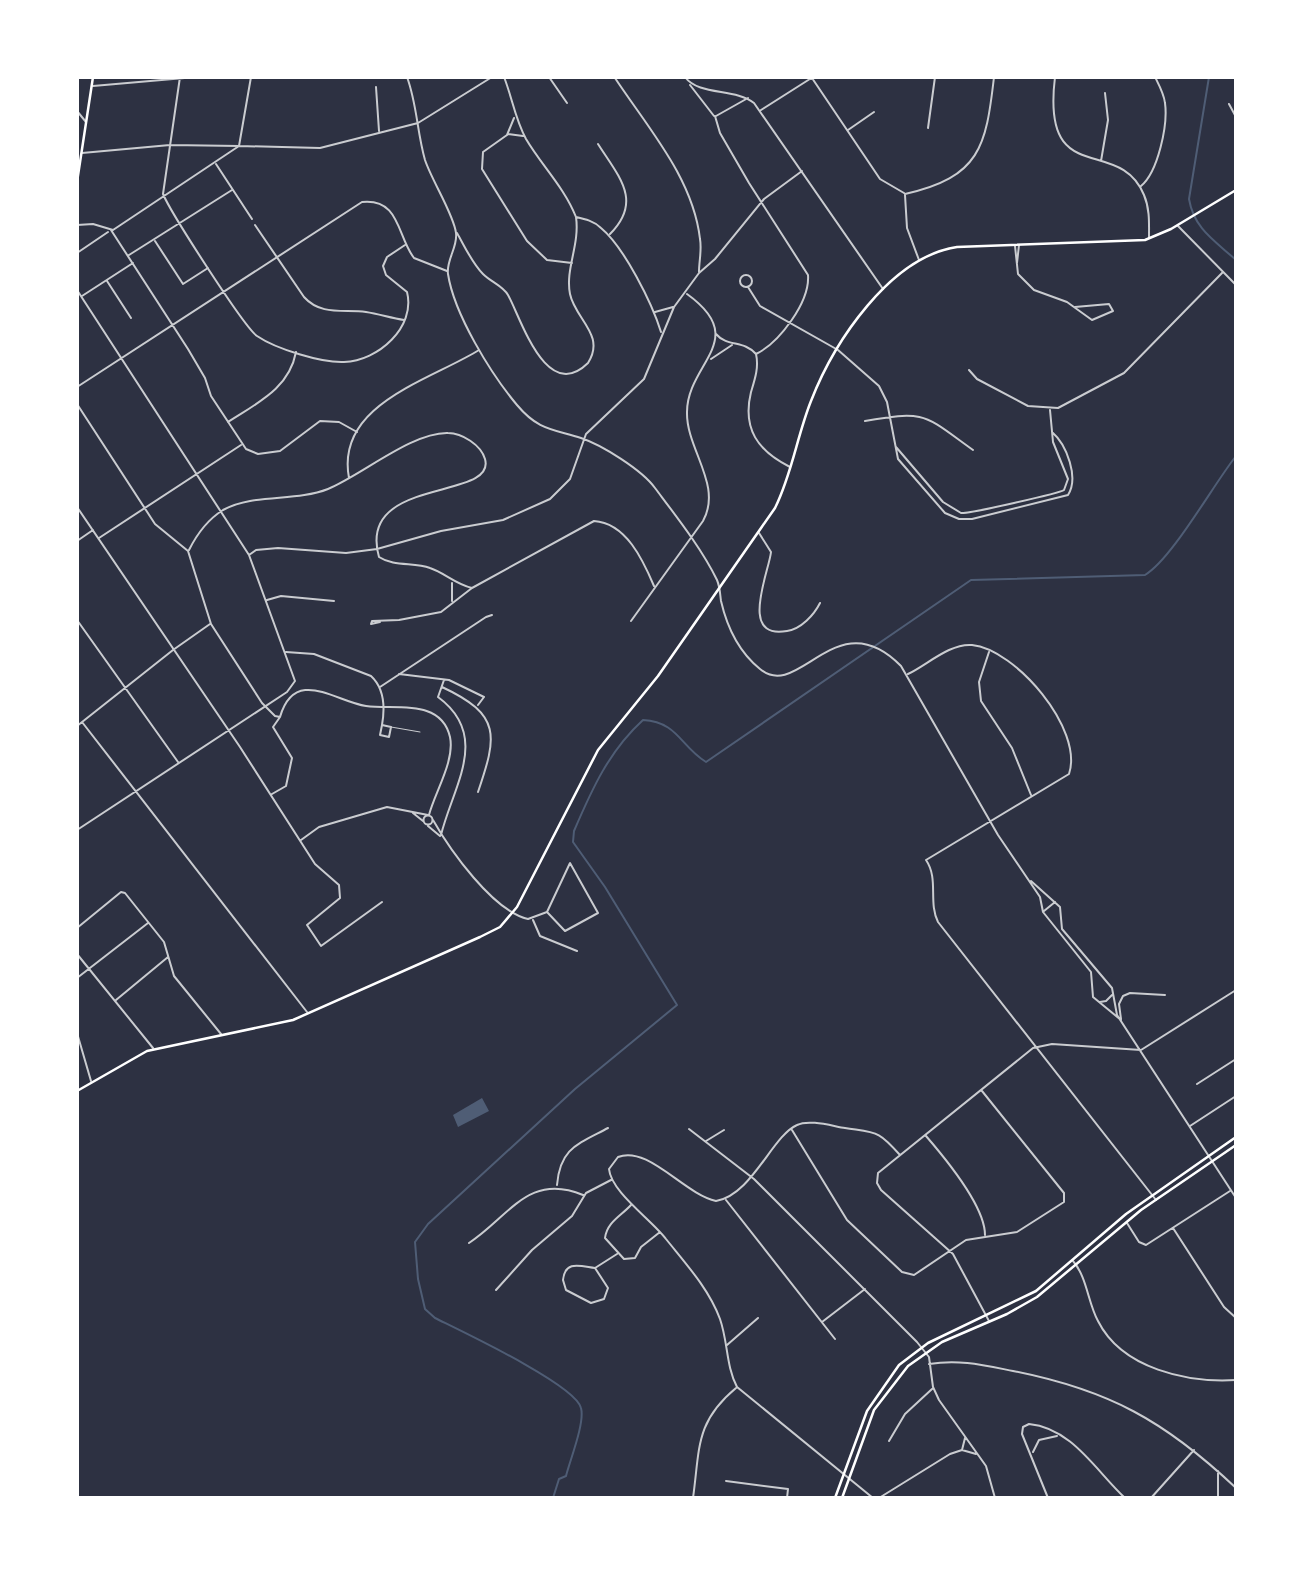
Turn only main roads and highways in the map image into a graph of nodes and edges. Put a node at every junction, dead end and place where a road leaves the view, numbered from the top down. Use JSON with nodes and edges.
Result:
{"nodes":[{"id":1,"x":93,"y":77,"type":"edge"},
{"id":2,"x":77,"y":182,"type":"edge"},
{"id":3,"x":1236,"y":190,"type":"edge"},
{"id":4,"x":77,"y":1091,"type":"edge"},
{"id":5,"x":1236,"y":1137,"type":"edge"},
{"id":6,"x":1236,"y":1145,"type":"edge"},
{"id":7,"x":835,"y":1498,"type":"edge"},
{"id":8,"x":842,"y":1498,"type":"edge"}],
"edges":[{"from":1,"to":2,"type":"main road"},
{"from":3,"to":4,"type":"main road"},
{"from":5,"to":7,"type":"main road"},
{"from":6,"to":8,"type":"main road"}]}
